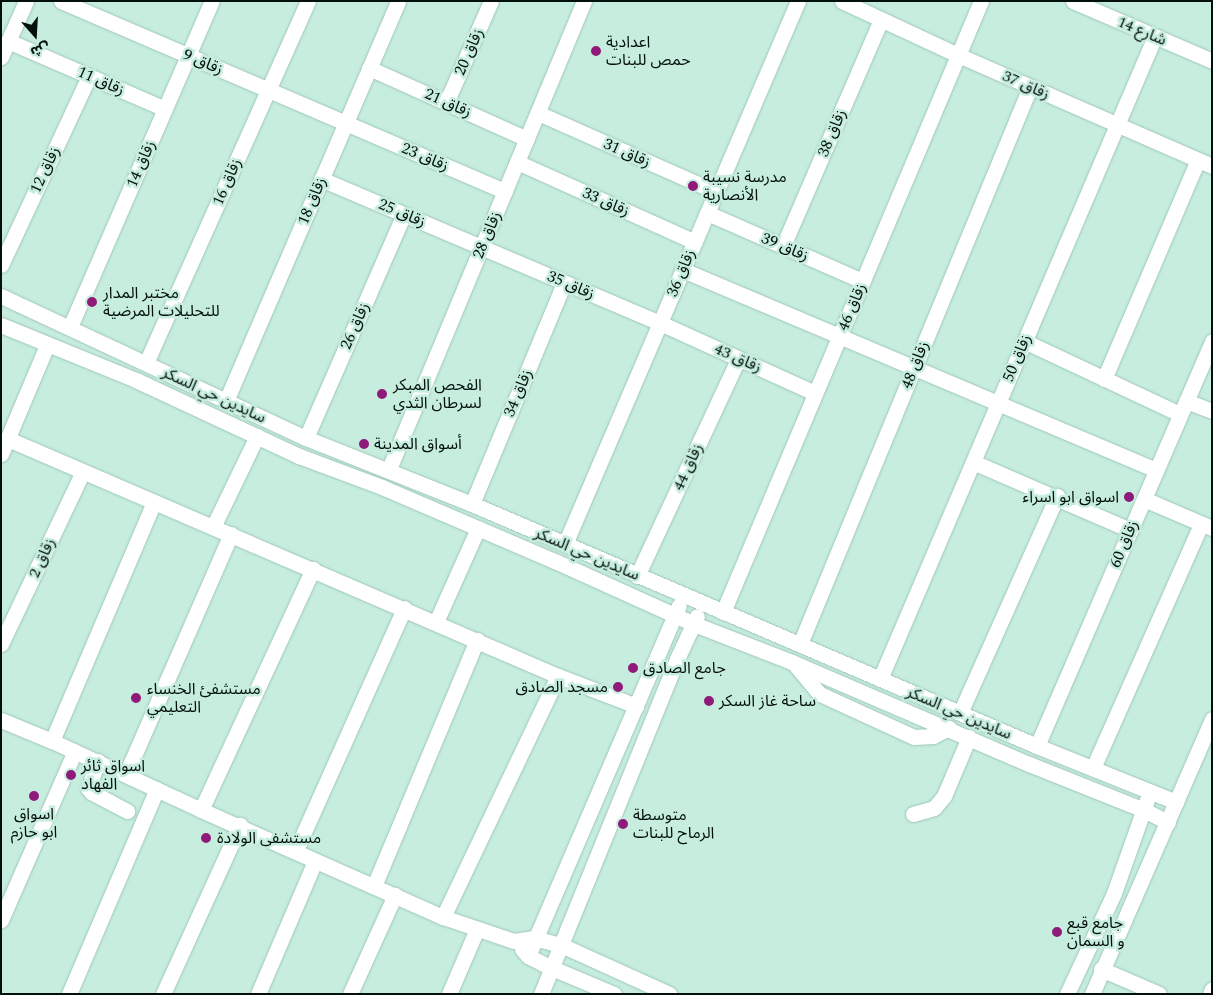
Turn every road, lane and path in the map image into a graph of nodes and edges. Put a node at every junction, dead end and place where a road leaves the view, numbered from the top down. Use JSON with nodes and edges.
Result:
{"nodes":[{"id":1,"x":26,"y":1,"type":"edge"},
{"id":2,"x":61,"y":1,"type":"edge"},
{"id":3,"x":212,"y":1,"type":"edge"},
{"id":4,"x":308,"y":1,"type":"edge"},
{"id":5,"x":398,"y":1,"type":"edge"},
{"id":6,"x":491,"y":1,"type":"edge"},
{"id":7,"x":584,"y":1,"type":"edge"},
{"id":8,"x":798,"y":1,"type":"edge"},
{"id":9,"x":842,"y":1,"type":"edge"},
{"id":10,"x":981,"y":1,"type":"edge"},
{"id":11,"x":1073,"y":1,"type":"edge"},
{"id":12,"x":881,"y":19,"type":"junction"},
{"id":13,"x":1155,"y":36,"type":"junction"},
{"id":14,"x":8,"y":40,"type":"junction"},
{"id":15,"x":958,"y":55,"type":"junction"},
{"id":16,"x":189,"y":56,"type":"junction"},
{"id":17,"x":1,"y":57,"type":"edge"},
{"id":18,"x":1212,"y":61,"type":"edge"},
{"id":19,"x":369,"y":68,"type":"junction"},
{"id":20,"x":89,"y":76,"type":"junction"},
{"id":21,"x":1030,"y":86,"type":"junction"},
{"id":22,"x":268,"y":90,"type":"junction"},
{"id":23,"x":446,"y":103,"type":"junction"},
{"id":24,"x":165,"y":109,"type":"junction"},
{"id":25,"x":538,"y":113,"type":"junction"},
{"id":26,"x":346,"y":122,"type":"junction"},
{"id":27,"x":1117,"y":125,"type":"junction"},
{"id":28,"x":527,"y":139,"type":"junction"},
{"id":29,"x":517,"y":162,"type":"junction"},
{"id":30,"x":1205,"y":163,"type":"edge"},
{"id":31,"x":321,"y":179,"type":"junction"},
{"id":32,"x":505,"y":191,"type":"junction"},
{"id":33,"x":716,"y":192,"type":"junction"},
{"id":34,"x":707,"y":213,"type":"junction"},
{"id":35,"x":404,"y":214,"type":"junction"},
{"id":36,"x":694,"y":242,"type":"junction"},
{"id":37,"x":784,"y":246,"type":"junction"},
{"id":38,"x":482,"y":247,"type":"junction"},
{"id":39,"x":1,"y":265,"type":"edge"},
{"id":40,"x":683,"y":270,"type":"junction"},
{"id":41,"x":863,"y":281,"type":"junction"},
{"id":42,"x":564,"y":283,"type":"junction"},
{"id":43,"x":1,"y":296,"type":"edge"},
{"id":44,"x":660,"y":323,"type":"junction"},
{"id":45,"x":1,"y":326,"type":"edge"},
{"id":46,"x":70,"y":327,"type":"junction"},
{"id":47,"x":840,"y":336,"type":"junction"},
{"id":48,"x":1212,"y":341,"type":"edge"},
{"id":49,"x":1024,"y":342,"type":"junction"},
{"id":50,"x":47,"y":345,"type":"junction"},
{"id":51,"x":738,"y":358,"type":"junction"},
{"id":52,"x":146,"y":363,"type":"junction"},
{"id":53,"x":914,"y":367,"type":"junction"},
{"id":54,"x":1104,"y":379,"type":"junction"},
{"id":55,"x":815,"y":393,"type":"junction"},
{"id":56,"x":226,"y":400,"type":"junction"},
{"id":57,"x":998,"y":402,"type":"junction"},
{"id":58,"x":1183,"y":407,"type":"junction"},
{"id":59,"x":1212,"y":411,"type":"edge"},
{"id":60,"x":256,"y":436,"type":"junction"},
{"id":61,"x":306,"y":438,"type":"junction"},
{"id":62,"x":8,"y":439,"type":"junction"},
{"id":63,"x":1,"y":454,"type":"edge"},
{"id":64,"x":973,"y":462,"type":"junction"},
{"id":65,"x":389,"y":469,"type":"junction"},
{"id":66,"x":1156,"y":470,"type":"junction"},
{"id":67,"x":83,"y":471,"type":"junction"},
{"id":68,"x":1057,"y":496,"type":"junction"},
{"id":69,"x":1144,"y":499,"type":"junction"},
{"id":70,"x":154,"y":502,"type":"junction"},
{"id":71,"x":472,"y":504,"type":"junction"},
{"id":72,"x":1206,"y":526,"type":"edge"},
{"id":73,"x":214,"y":527,"type":"junction"},
{"id":74,"x":478,"y":528,"type":"junction"},
{"id":75,"x":1130,"y":530,"type":"junction"},
{"id":76,"x":231,"y":534,"type":"junction"},
{"id":77,"x":565,"y":544,"type":"junction"},
{"id":78,"x":313,"y":569,"type":"junction"},
{"id":79,"x":637,"y":576,"type":"junction"},
{"id":80,"x":683,"y":595,"type":"junction"},
{"id":81,"x":703,"y":604,"type":"junction"},
{"id":82,"x":404,"y":608,"type":"junction"},
{"id":83,"x":723,"y":612,"type":"junction"},
{"id":84,"x":675,"y":615,"type":"junction"},
{"id":85,"x":436,"y":622,"type":"junction"},
{"id":86,"x":694,"y":624,"type":"junction"},
{"id":87,"x":477,"y":640,"type":"junction"},
{"id":88,"x":1,"y":644,"type":"edge"},
{"id":89,"x":800,"y":644,"type":"junction"},
{"id":90,"x":792,"y":662,"type":"junction"},
{"id":91,"x":558,"y":676,"type":"junction"},
{"id":92,"x":880,"y":679,"type":"junction"},
{"id":93,"x":636,"y":706,"type":"junction"},
{"id":94,"x":960,"y":713,"type":"junction"},
{"id":95,"x":1212,"y":719,"type":"edge"},
{"id":96,"x":1,"y":720,"type":"edge"},
{"id":97,"x":950,"y":728,"type":"junction"},
{"id":98,"x":969,"y":737,"type":"junction"},
{"id":99,"x":52,"y":741,"type":"junction"},
{"id":100,"x":1037,"y":746,"type":"junction"},
{"id":101,"x":75,"y":751,"type":"junction"},
{"id":102,"x":98,"y":762,"type":"junction"},
{"id":103,"x":1093,"y":768,"type":"junction"},
{"id":104,"x":126,"y":774,"type":"junction"},
{"id":105,"x":157,"y":789,"type":"junction"},
{"id":106,"x":1150,"y":792,"type":"junction"},
{"id":107,"x":1176,"y":802,"type":"junction"},
{"id":108,"x":201,"y":810,"type":"junction"},
{"id":109,"x":1144,"y":810,"type":"junction"},
{"id":110,"x":126,"y":811,"type":"dead end"},
{"id":111,"x":914,"y":814,"type":"dead end"},
{"id":112,"x":1168,"y":822,"type":"junction"},
{"id":113,"x":240,"y":825,"type":"junction"},
{"id":114,"x":296,"y":850,"type":"junction"},
{"id":115,"x":315,"y":861,"type":"junction"},
{"id":116,"x":374,"y":886,"type":"junction"},
{"id":117,"x":395,"y":895,"type":"junction"},
{"id":118,"x":443,"y":917,"type":"junction"},
{"id":119,"x":1,"y":920,"type":"edge"},
{"id":120,"x":477,"y":929,"type":"junction"},
{"id":121,"x":534,"y":938,"type":"junction"},
{"id":122,"x":514,"y":941,"type":"junction"},
{"id":123,"x":561,"y":946,"type":"junction"},
{"id":124,"x":528,"y":956,"type":"junction"},
{"id":125,"x":552,"y":968,"type":"junction"},
{"id":126,"x":1101,"y":969,"type":"junction"},
{"id":127,"x":1132,"y":989,"type":"edge"},
{"id":128,"x":1212,"y":989,"type":"edge"},
{"id":129,"x":69,"y":994,"type":"edge"},
{"id":130,"x":163,"y":994,"type":"edge"},
{"id":131,"x":258,"y":994,"type":"edge"},
{"id":132,"x":350,"y":994,"type":"edge"},
{"id":133,"x":449,"y":994,"type":"edge"},
{"id":134,"x":541,"y":994,"type":"edge"},
{"id":135,"x":614,"y":994,"type":"edge"},
{"id":136,"x":669,"y":994,"type":"edge"},
{"id":137,"x":1067,"y":994,"type":"edge"},
{"id":138,"x":1092,"y":994,"type":"edge"},
{"id":139,"x":1158,"y":994,"type":"edge"},
{"id":140,"x":1210,"y":994,"type":"edge"}],
"edges":[{"from":1,"to":14,"type":"street"},
{"from":2,"to":16,"type":"street","name":"زقاق 9"},
{"from":3,"to":16,"type":"street","name":"زقاق 14"},
{"from":4,"to":22,"type":"street","name":"زقاق 16"},
{"from":5,"to":19,"type":"street","name":"زقاق 18"},
{"from":6,"to":23,"type":"street","name":"زقاق 20"},
{"from":7,"to":25,"type":"street","name":"زقاق 28"},
{"from":8,"to":33,"type":"street","name":"زقاق 36"},
{"from":9,"to":12,"type":"street","name":"زقاق 37"},
{"from":10,"to":15,"type":"street","name":"زقاق 46"},
{"from":11,"to":13,"type":"street","name":"شارع 14"},
{"from":12,"to":15,"type":"street","name":"زقاق 37"},
{"from":12,"to":37,"type":"street","name":"زقاق 38"},
{"from":13,"to":18,"type":"street","name":"شارع 14"},
{"from":13,"to":27,"type":"street","name":"زقاق 50"},
{"from":14,"to":17,"type":"street"},
{"from":14,"to":20,"type":"street","name":"زقاق 11"},
{"from":15,"to":21,"type":"street","name":"زقاق 37"},
{"from":15,"to":41,"type":"street","name":"زقاق 46"},
{"from":16,"to":22,"type":"street","name":"زقاق 9"},
{"from":16,"to":24,"type":"street","name":"زقاق 14"},
{"from":19,"to":23,"type":"street","name":"زقاق 21"},
{"from":19,"to":26,"type":"street","name":"زقاق 18"},
{"from":20,"to":24,"type":"street","name":"زقاق 11"},
{"from":20,"to":39,"type":"street","name":"زقاق 12"},
{"from":21,"to":27,"type":"street","name":"زقاق 37"},
{"from":21,"to":53,"type":"street","name":"زقاق 48"},
{"from":22,"to":26,"type":"street","name":"زقاق 9"},
{"from":22,"to":52,"type":"street","name":"زقاق 16"},
{"from":23,"to":28,"type":"street","name":"زقاق 21"},
{"from":24,"to":46,"type":"street","name":"زقاق 14"},
{"from":25,"to":28,"type":"street","name":"زقاق 28"},
{"from":25,"to":33,"type":"street","name":"زقاق 31"},
{"from":26,"to":31,"type":"street","name":"زقاق 18"},
{"from":26,"to":32,"type":"street","name":"زقاق 23"},
{"from":27,"to":30,"type":"street","name":"زقاق 37"},
{"from":27,"to":49,"type":"street","name":"زقاق 50"},
{"from":28,"to":29,"type":"street","name":"زقاق 28"},
{"from":29,"to":32,"type":"street","name":"زقاق 28"},
{"from":29,"to":36,"type":"street","name":"زقاق 33"},
{"from":30,"to":54,"type":"street"},
{"from":31,"to":35,"type":"street","name":"زقاق 25"},
{"from":31,"to":56,"type":"street","name":"زقاق 18"},
{"from":32,"to":38,"type":"street","name":"زقاق 28"},
{"from":33,"to":34,"type":"street","name":"زقاق 36"},
{"from":34,"to":36,"type":"street","name":"زقاق 36"},
{"from":34,"to":37,"type":"street","name":"زقاق 39"},
{"from":35,"to":38,"type":"street","name":"زقاق 25"},
{"from":35,"to":61,"type":"street","name":"زقاق 26"},
{"from":36,"to":40,"type":"street","name":"زقاق 36"},
{"from":37,"to":41,"type":"street","name":"زقاق 39"},
{"from":38,"to":42,"type":"street","name":"زقاق 35"},
{"from":38,"to":65,"type":"street","name":"زقاق 28"},
{"from":40,"to":44,"type":"street","name":"زقاق 36"},
{"from":40,"to":47,"type":"street"},
{"from":41,"to":47,"type":"street","name":"زقاق 46"},
{"from":42,"to":44,"type":"street","name":"زقاق 35"},
{"from":42,"to":71,"type":"street","name":"زقاق 34"},
{"from":43,"to":46,"type":"street","name":"سايدين حي السكر"},
{"from":44,"to":51,"type":"street","name":"زقاق 43"},
{"from":44,"to":77,"type":"street","name":"زقاق 36"},
{"from":45,"to":50,"type":"street","name":"سايدين حي السكر"},
{"from":46,"to":52,"type":"street","name":"سايدين حي السكر"},
{"from":47,"to":53,"type":"street"},
{"from":47,"to":55,"type":"street","name":"زقاق 46"},
{"from":48,"to":58,"type":"street","name":"زقاق 60"},
{"from":49,"to":54,"type":"street"},
{"from":49,"to":57,"type":"street","name":"زقاق 50"},
{"from":50,"to":60,"type":"street","name":"سايدين حي السكر"},
{"from":50,"to":62,"type":"street"},
{"from":51,"to":55,"type":"street","name":"زقاق 43"},
{"from":51,"to":79,"type":"street","name":"زقاق 44"},
{"from":52,"to":56,"type":"street","name":"سايدين حي السكر"},
{"from":53,"to":57,"type":"street"},
{"from":53,"to":89,"type":"street","name":"زقاق 48"},
{"from":54,"to":58,"type":"street"},
{"from":55,"to":83,"type":"street","name":"زقاق 46"},
{"from":56,"to":61,"type":"street","name":"سايدين حي السكر"},
{"from":57,"to":64,"type":"street","name":"زقاق 50"},
{"from":57,"to":66,"type":"street"},
{"from":58,"to":59,"type":"street"},
{"from":58,"to":66,"type":"street","name":"زقاق 60"},
{"from":60,"to":73,"type":"street"},
{"from":60,"to":74,"type":"street","name":"سايدين حي السكر"},
{"from":61,"to":65,"type":"street","name":"سايدين حي السكر"},
{"from":62,"to":63,"type":"street"},
{"from":62,"to":67,"type":"street"},
{"from":64,"to":68,"type":"street"},
{"from":64,"to":92,"type":"street","name":"زقاق 50"},
{"from":65,"to":71,"type":"street","name":"سايدين حي السكر"},
{"from":66,"to":69,"type":"street","name":"زقاق 60"},
{"from":67,"to":70,"type":"street"},
{"from":67,"to":88,"type":"street","name":"زقاق 2"},
{"from":68,"to":75,"type":"street"},
{"from":68,"to":94,"type":"street"},
{"from":69,"to":72,"type":"street"},
{"from":69,"to":75,"type":"street","name":"زقاق 60"},
{"from":70,"to":73,"type":"street"},
{"from":70,"to":99,"type":"street"},
{"from":71,"to":77,"type":"street","name":"سايدين حي السكر"},
{"from":72,"to":103,"type":"street"},
{"from":73,"to":76,"type":"street"},
{"from":74,"to":84,"type":"street","name":"سايدين حي السكر"},
{"from":74,"to":85,"type":"street"},
{"from":75,"to":100,"type":"street","name":"زقاق 60"},
{"from":76,"to":78,"type":"street"},
{"from":76,"to":104,"type":"street"},
{"from":77,"to":79,"type":"street","name":"سايدين حي السكر"},
{"from":78,"to":82,"type":"street"},
{"from":78,"to":108,"type":"street"},
{"from":79,"to":80,"type":"street","name":"سايدين حي السكر"},
{"from":80,"to":81,"type":"street","name":"سايدين حي السكر"},
{"from":80,"to":84,"type":"street"},
{"from":81,"to":83,"type":"street","name":"سايدين حي السكر"},
{"from":81,"to":86,"type":"street"},
{"from":82,"to":85,"type":"street"},
{"from":82,"to":114,"type":"street"},
{"from":83,"to":89,"type":"street","name":"سايدين حي السكر"},
{"from":84,"to":86,"type":"street","name":"سايدين حي السكر"},
{"from":84,"to":93,"type":"street"},
{"from":85,"to":87,"type":"street"},
{"from":86,"to":90,"type":"street","name":"سايدين حي السكر"},
{"from":86,"to":123,"type":"street"},
{"from":87,"to":91,"type":"street"},
{"from":87,"to":116,"type":"street"},
{"from":89,"to":92,"type":"street","name":"سايدين حي السكر"},
{"from":90,"to":97,"type":"street","name":"سايدين حي السكر"},
{"from":90,"to":97,"type":"street"},
{"from":91,"to":93,"type":"street"},
{"from":91,"to":118,"type":"street"},
{"from":92,"to":94,"type":"street","name":"سايدين حي السكر"},
{"from":93,"to":121,"type":"street"},
{"from":94,"to":100,"type":"street","name":"سايدين حي السكر"},
{"from":95,"to":107,"type":"street"},
{"from":96,"to":99,"type":"street"},
{"from":97,"to":98,"type":"street","name":"سايدين حي السكر"},
{"from":98,"to":109,"type":"street","name":"سايدين حي السكر"},
{"from":98,"to":111,"type":"street"},
{"from":99,"to":101,"type":"street"},
{"from":100,"to":103,"type":"street","name":"سايدين حي السكر"},
{"from":101,"to":102,"type":"street"},
{"from":101,"to":119,"type":"street"},
{"from":102,"to":104,"type":"street"},
{"from":102,"to":110,"type":"street"},
{"from":103,"to":106,"type":"street","name":"سايدين حي السكر"},
{"from":104,"to":105,"type":"street"},
{"from":105,"to":108,"type":"street"},
{"from":105,"to":129,"type":"street"},
{"from":106,"to":107,"type":"street","name":"سايدين حي السكر"},
{"from":106,"to":109,"type":"street"},
{"from":107,"to":112,"type":"street"},
{"from":108,"to":113,"type":"street"},
{"from":109,"to":112,"type":"street","name":"سايدين حي السكر"},
{"from":109,"to":137,"type":"street"},
{"from":112,"to":126,"type":"street"},
{"from":113,"to":114,"type":"street"},
{"from":113,"to":130,"type":"street"},
{"from":114,"to":115,"type":"street"},
{"from":115,"to":116,"type":"street"},
{"from":115,"to":131,"type":"street"},
{"from":116,"to":117,"type":"street"},
{"from":117,"to":118,"type":"street"},
{"from":117,"to":132,"type":"street"},
{"from":118,"to":120,"type":"street"},
{"from":120,"to":122,"type":"street"},
{"from":120,"to":133,"type":"street"},
{"from":121,"to":122,"type":"street"},
{"from":121,"to":123,"type":"street"},
{"from":121,"to":124,"type":"street"},
{"from":122,"to":124,"type":"street"},
{"from":123,"to":125,"type":"street"},
{"from":123,"to":136,"type":"street"},
{"from":124,"to":125,"type":"street"},
{"from":125,"to":134,"type":"street"},
{"from":125,"to":135,"type":"street"},
{"from":126,"to":127,"type":"street"},
{"from":126,"to":138,"type":"street"},
{"from":127,"to":139,"type":"street"},
{"from":128,"to":140,"type":"street"}]}
